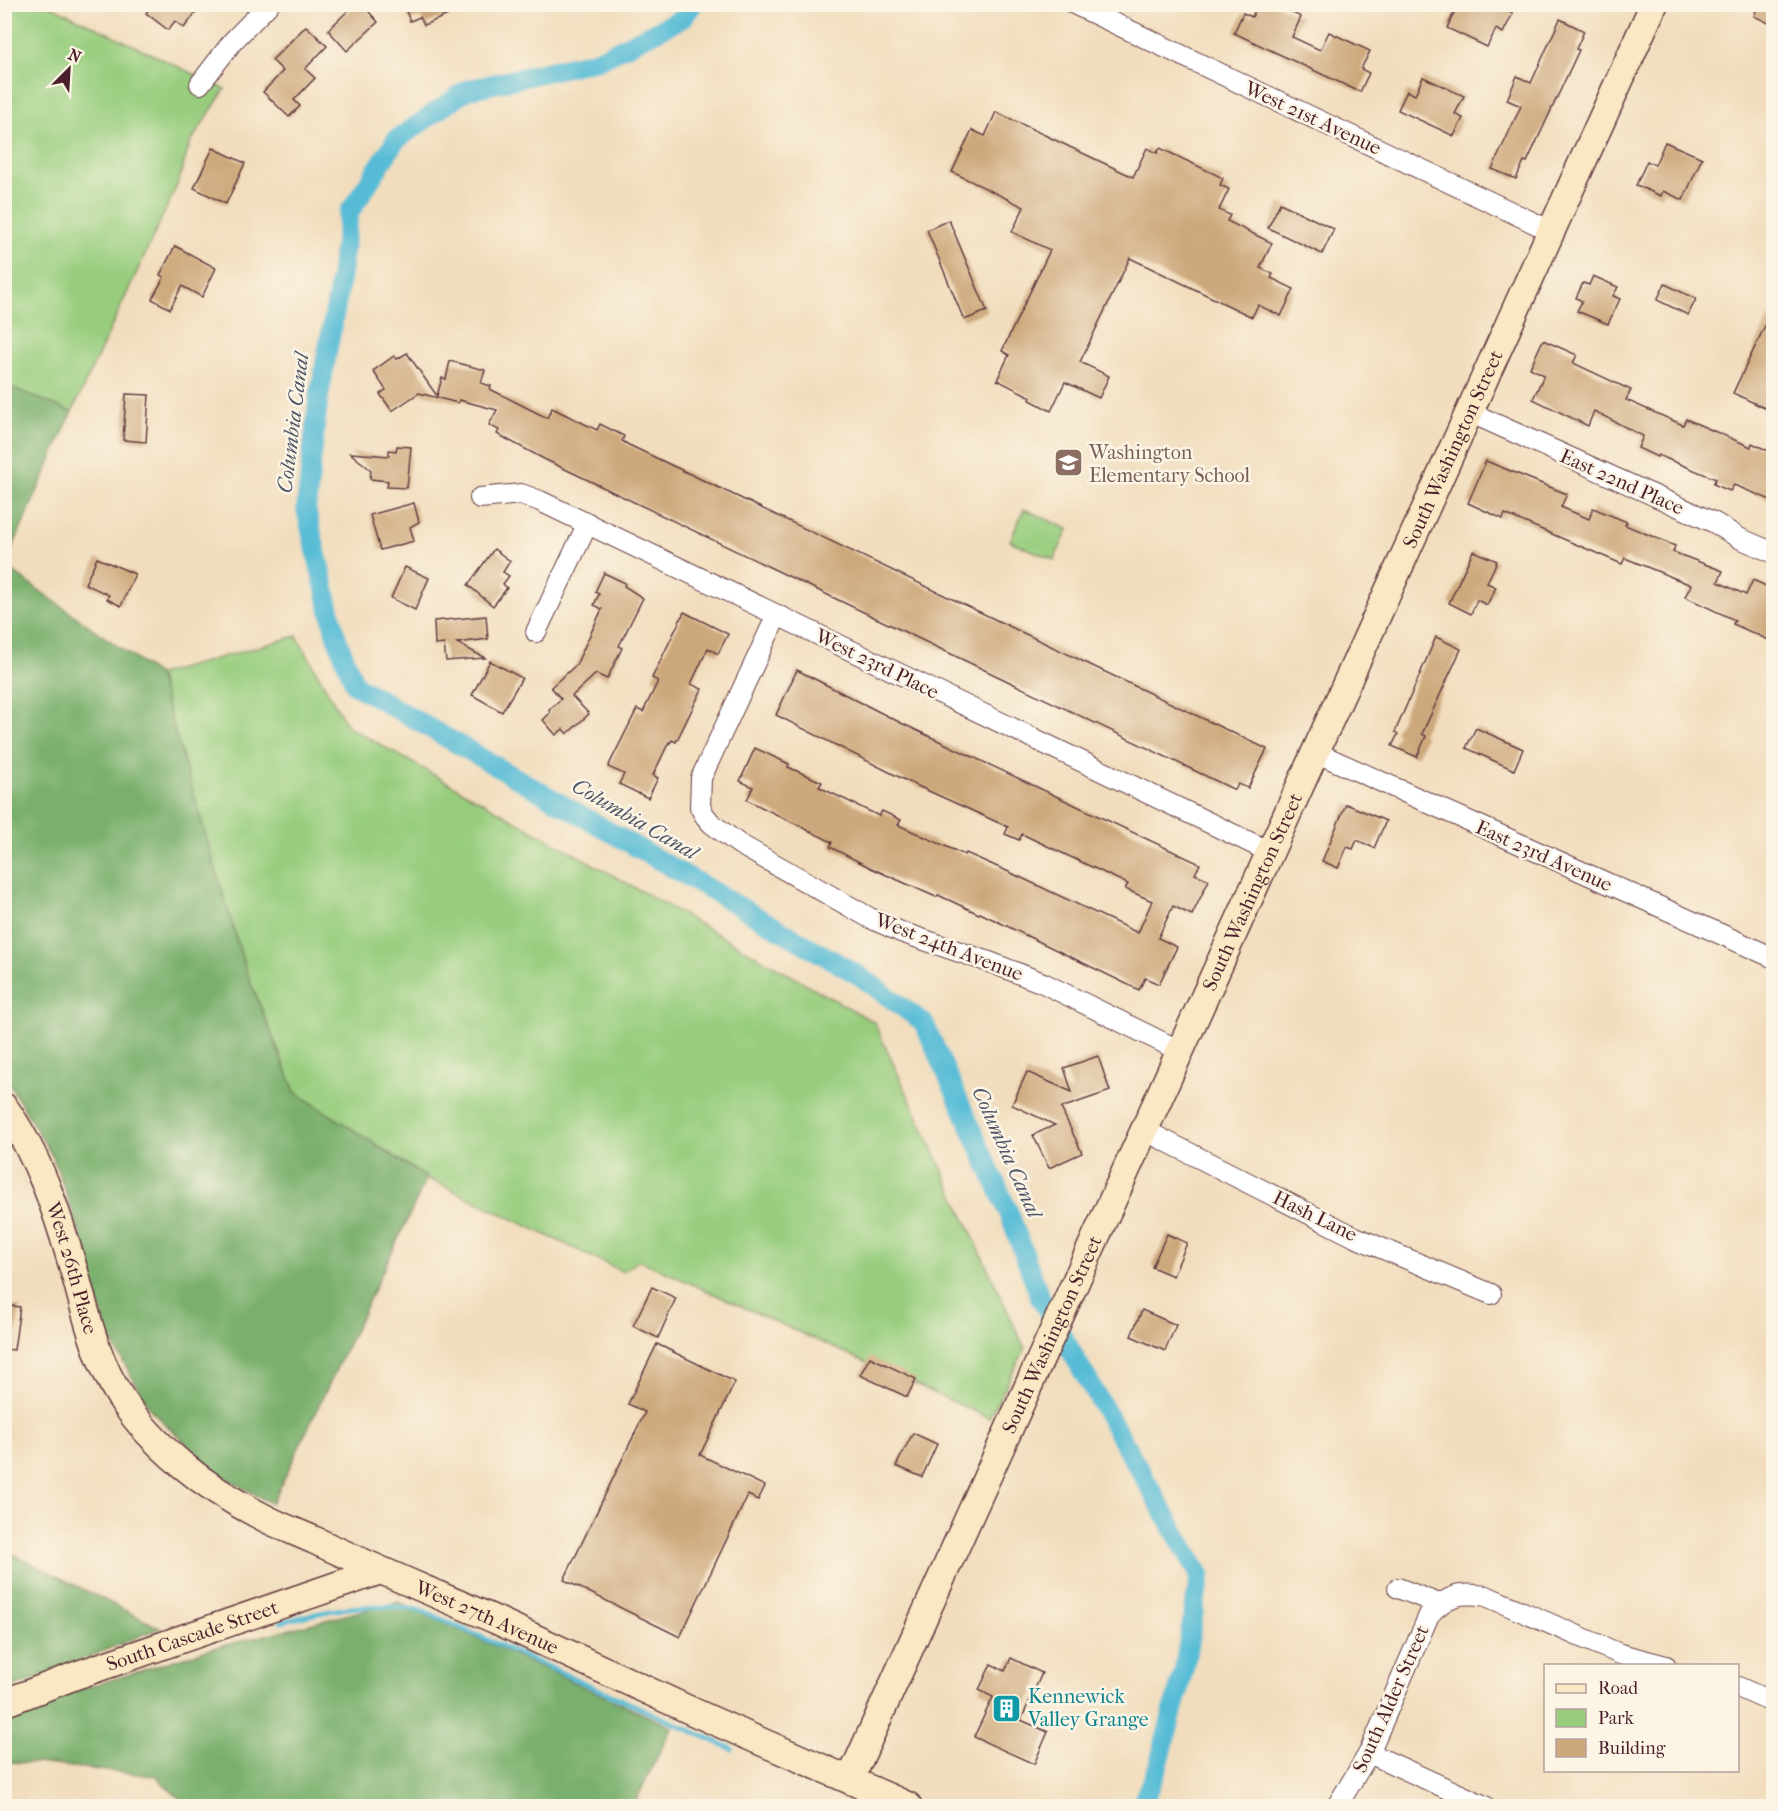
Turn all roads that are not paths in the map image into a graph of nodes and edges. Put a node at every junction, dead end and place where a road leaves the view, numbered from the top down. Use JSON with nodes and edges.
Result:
{"nodes":[{"id":1,"x":269,"y":4,"type":"edge"},
{"id":2,"x":1074,"y":4,"type":"edge"},
{"id":3,"x":1654,"y":4,"type":"edge"},
{"id":4,"x":200,"y":84,"type":"dead end"},
{"id":5,"x":1551,"y":231,"type":"junction"},
{"id":6,"x":1469,"y":412,"type":"junction"},
{"id":7,"x":480,"y":498,"type":"dead end"},
{"id":8,"x":588,"y":523,"type":"junction"},
{"id":9,"x":1773,"y":554,"type":"edge"},
{"id":10,"x":777,"y":615,"type":"junction"},
{"id":11,"x":536,"y":632,"type":"dead end"},
{"id":12,"x":1315,"y":752,"type":"junction"},
{"id":13,"x":1270,"y":852,"type":"junction"},
{"id":14,"x":1773,"y":958,"type":"edge"},
{"id":15,"x":1179,"y":1051,"type":"junction"},
{"id":16,"x":4,"y":1107,"type":"edge"},
{"id":17,"x":1144,"y":1130,"type":"junction"},
{"id":18,"x":1491,"y":1294,"type":"dead end"},
{"id":19,"x":143,"y":1426,"type":"joint"},
{"id":20,"x":379,"y":1571,"type":"junction"},
{"id":21,"x":1398,"y":1588,"type":"dead end"},
{"id":22,"x":1445,"y":1600,"type":"junction"},
{"id":23,"x":1662,"y":1664,"type":"edge"},
{"id":24,"x":1739,"y":1688,"type":"edge"},
{"id":25,"x":4,"y":1703,"type":"edge"},
{"id":26,"x":1773,"y":1703,"type":"edge"},
{"id":27,"x":1369,"y":1754,"type":"junction"},
{"id":28,"x":850,"y":1780,"type":"junction"},
{"id":29,"x":908,"y":1806,"type":"edge"},
{"id":30,"x":1337,"y":1806,"type":"edge"},
{"id":31,"x":1485,"y":1806,"type":"edge"}],
"edges":[{"from":1,"to":4,"type":"street"},
{"from":2,"to":5,"type":"street","name":"West 21st Avenue"},
{"from":3,"to":5,"type":"main road","name":"South Washington Street"},
{"from":5,"to":6,"type":"main road","name":"South Washington Street"},
{"from":6,"to":9,"type":"street","name":"East 22nd Place"},
{"from":6,"to":12,"type":"main road","name":"South Washington Street"},
{"from":7,"to":8,"type":"street","name":"West 23rd Place"},
{"from":8,"to":10,"type":"street","name":"West 23rd Place"},
{"from":8,"to":11,"type":"street"},
{"from":10,"to":13,"type":"street","name":"West 23rd Place"},
{"from":10,"to":15,"type":"street","name":"West 24th Avenue"},
{"from":12,"to":13,"type":"main road","name":"South Washington Street"},
{"from":12,"to":14,"type":"street","name":"East 23rd Avenue"},
{"from":13,"to":15,"type":"main road","name":"South Washington Street"},
{"from":15,"to":17,"type":"main road","name":"South Washington Street"},
{"from":16,"to":19,"type":"main road","name":"West 26th Place"},
{"from":17,"to":18,"type":"street","name":"Hash Lane"},
{"from":17,"to":28,"type":"main road","name":"South Washington Street"},
{"from":19,"to":20,"type":"main road","name":"West 27th Avenue"},
{"from":20,"to":25,"type":"main road","name":"South Cascade Street"},
{"from":20,"to":28,"type":"main road","name":"West 27th Avenue"},
{"from":21,"to":22,"type":"street"},
{"from":22,"to":23,"type":"street"},
{"from":22,"to":27,"type":"street","name":"South Alder Street"},
{"from":24,"to":26,"type":"street"},
{"from":27,"to":30,"type":"street","name":"South Alder Street"},
{"from":27,"to":31,"type":"street"},
{"from":28,"to":29,"type":"main road","name":"West 27th Avenue"}]}
